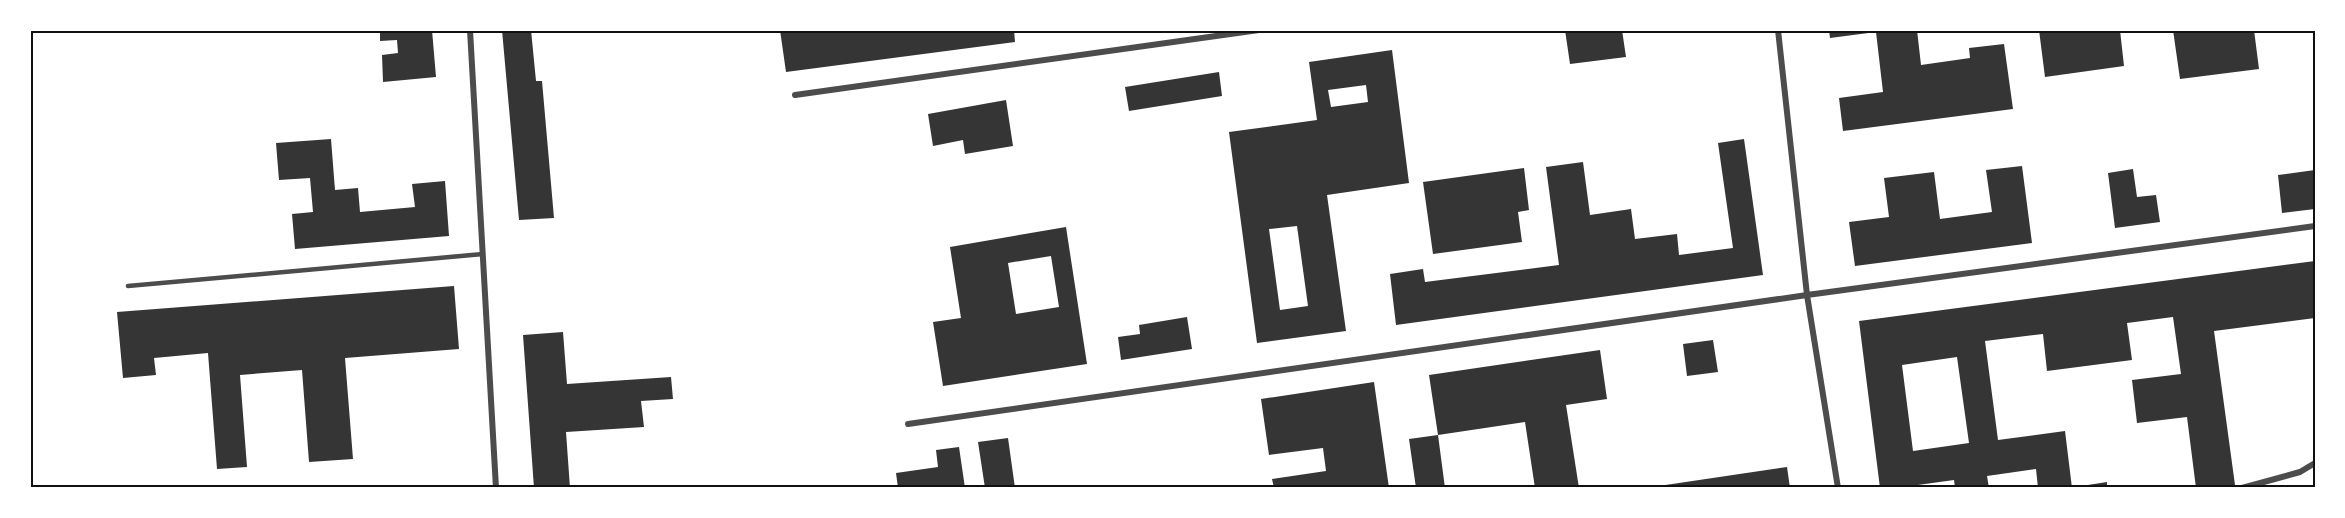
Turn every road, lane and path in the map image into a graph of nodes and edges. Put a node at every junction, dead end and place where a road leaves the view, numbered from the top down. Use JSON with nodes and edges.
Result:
{"nodes":[{"id":1,"x":470,"y":30,"type":"edge"},
{"id":2,"x":1259,"y":30,"type":"edge"},
{"id":3,"x":1778,"y":30,"type":"edge"},
{"id":4,"x":795,"y":95,"type":"dead end"},
{"id":5,"x":2315,"y":226,"type":"edge"},
{"id":6,"x":483,"y":254,"type":"junction"},
{"id":7,"x":128,"y":286,"type":"dead end"},
{"id":8,"x":1807,"y":295,"type":"junction"},
{"id":9,"x":908,"y":424,"type":"dead end"},
{"id":10,"x":2315,"y":463,"type":"edge"},
{"id":11,"x":496,"y":488,"type":"edge"},
{"id":12,"x":1838,"y":488,"type":"edge"},
{"id":13,"x":2242,"y":488,"type":"edge"}],
"edges":[{"from":1,"to":6,"type":"street"},
{"from":2,"to":4,"type":"street"},
{"from":3,"to":8,"type":"street"},
{"from":5,"to":8,"type":"street"},
{"from":6,"to":7,"type":"lane"},
{"from":6,"to":11,"type":"street"},
{"from":8,"to":9,"type":"street"},
{"from":8,"to":12,"type":"street"},
{"from":10,"to":13,"type":"street"}]}
